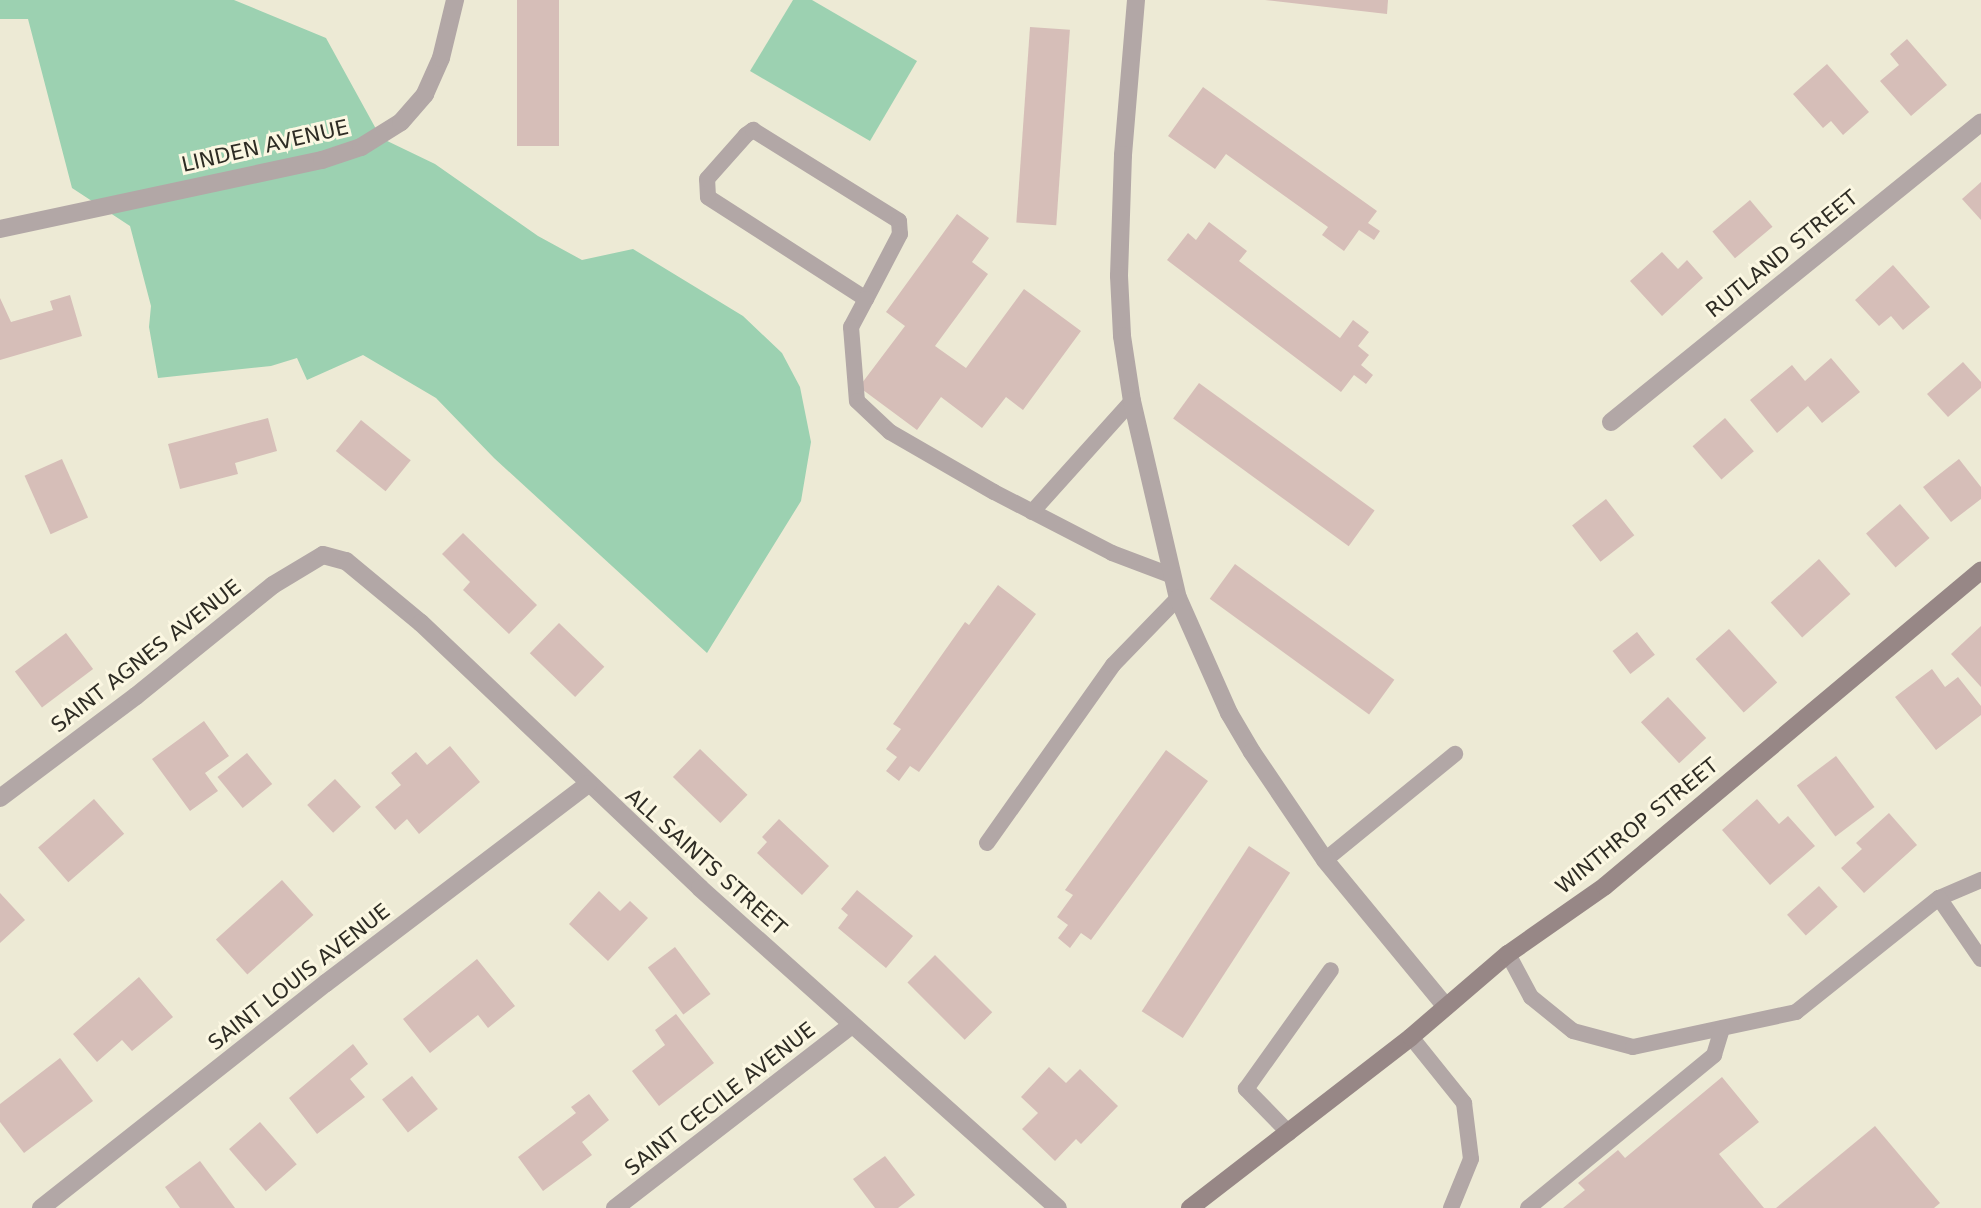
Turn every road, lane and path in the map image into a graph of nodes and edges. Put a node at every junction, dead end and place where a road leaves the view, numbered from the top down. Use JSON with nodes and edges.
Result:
{"nodes":[{"id":1,"x":455,"y":0,"type":"edge"},
{"id":2,"x":1136,"y":0,"type":"edge"},
{"id":3,"x":1981,"y":122,"type":"edge"},
{"id":4,"x":0,"y":229,"type":"edge"},
{"id":5,"x":866,"y":299,"type":"junction"},
{"id":6,"x":1132,"y":401,"type":"junction"},
{"id":7,"x":1611,"y":422,"type":"dead end"},
{"id":8,"x":1032,"y":512,"type":"junction"},
{"id":9,"x":323,"y":555,"type":"joint"},
{"id":10,"x":1981,"y":571,"type":"edge"},
{"id":11,"x":1173,"y":576,"type":"junction"},
{"id":12,"x":1178,"y":598,"type":"junction"},
{"id":13,"x":1455,"y":754,"type":"dead end"},
{"id":14,"x":588,"y":784,"type":"junction"},
{"id":15,"x":0,"y":798,"type":"edge"},
{"id":16,"x":987,"y":843,"type":"dead end"},
{"id":17,"x":1325,"y":860,"type":"junction"},
{"id":18,"x":1981,"y":880,"type":"edge"},
{"id":19,"x":1939,"y":898,"type":"junction"},
{"id":20,"x":1508,"y":954,"type":"junction"},
{"id":21,"x":1981,"y":959,"type":"edge"},
{"id":22,"x":1331,"y":970,"type":"dead end"},
{"id":23,"x":1446,"y":1007,"type":"junction"},
{"id":24,"x":852,"y":1025,"type":"junction"},
{"id":25,"x":1722,"y":1028,"type":"junction"},
{"id":26,"x":1411,"y":1037,"type":"junction"},
{"id":27,"x":1289,"y":1133,"type":"junction"},
{"id":28,"x":41,"y":1208,"type":"edge"},
{"id":29,"x":615,"y":1208,"type":"edge"},
{"id":30,"x":1058,"y":1208,"type":"edge"},
{"id":31,"x":1190,"y":1208,"type":"edge"},
{"id":32,"x":1451,"y":1208,"type":"edge"},
{"id":33,"x":1528,"y":1208,"type":"edge"}],
"edges":[{"from":1,"to":4,"type":"street","name":"LINDEN AVENUE"},
{"from":2,"to":6,"type":"street"},
{"from":3,"to":7,"type":"street","name":"RUTLAND STREET"},
{"from":5,"to":5,"type":"lane"},
{"from":5,"to":8,"type":"lane"},
{"from":6,"to":8,"type":"lane"},
{"from":6,"to":11,"type":"street"},
{"from":8,"to":11,"type":"lane"},
{"from":9,"to":14,"type":"street","name":"ALL SAINTS STREET"},
{"from":9,"to":15,"type":"street","name":"SAINT AGNES AVENUE"},
{"from":10,"to":20,"type":"street","name":"WINTHROP STREET"},
{"from":11,"to":12,"type":"street"},
{"from":12,"to":16,"type":"lane"},
{"from":12,"to":17,"type":"street"},
{"from":13,"to":17,"type":"lane"},
{"from":14,"to":24,"type":"street","name":"ALL SAINTS STREET"},
{"from":14,"to":28,"type":"street","name":"SAINT LOUIS AVENUE"},
{"from":17,"to":23,"type":"street"},
{"from":18,"to":19,"type":"lane"},
{"from":19,"to":21,"type":"lane"},
{"from":19,"to":25,"type":"lane"},
{"from":20,"to":23,"type":"street","name":"WINTHROP STREET"},
{"from":20,"to":25,"type":"lane"},
{"from":22,"to":27,"type":"lane"},
{"from":23,"to":26,"type":"street","name":"WINTHROP STREET"},
{"from":24,"to":29,"type":"street","name":"SAINT CECILE AVENUE"},
{"from":24,"to":30,"type":"street","name":"ALL SAINTS STREET"},
{"from":25,"to":33,"type":"lane"},
{"from":26,"to":27,"type":"street","name":"WINTHROP STREET"},
{"from":26,"to":32,"type":"lane"},
{"from":27,"to":31,"type":"street","name":"WINTHROP STREET"}]}
